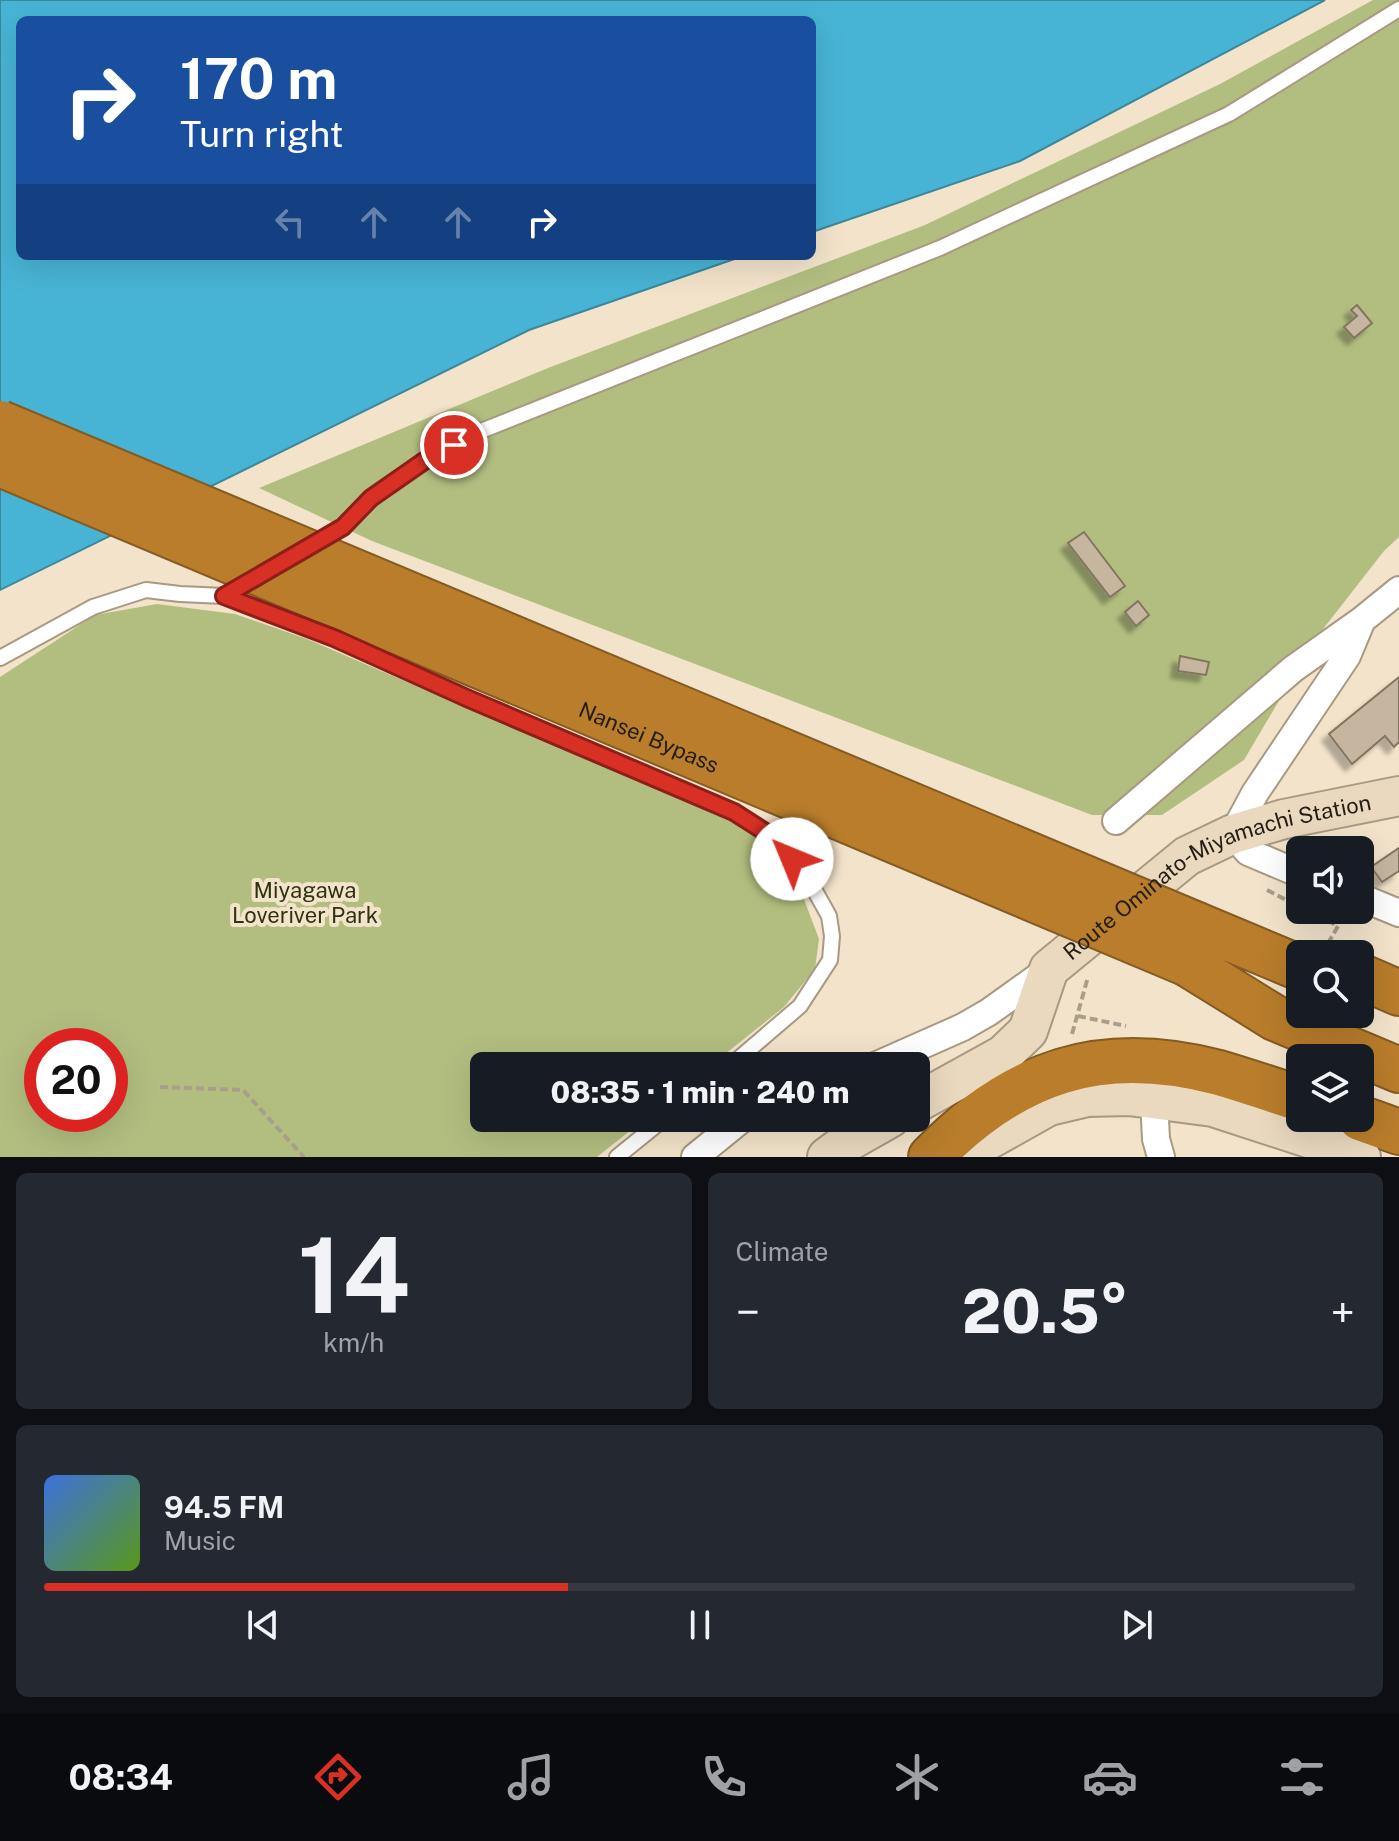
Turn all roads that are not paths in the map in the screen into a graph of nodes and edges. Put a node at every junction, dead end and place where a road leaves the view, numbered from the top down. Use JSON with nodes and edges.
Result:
{"nodes":[{"id":1,"x":1399,"y":9,"type":"edge"},
{"id":2,"x":0,"y":423,"type":"edge"},
{"id":3,"x":0,"y":464,"type":"edge"},
{"id":4,"x":1399,"y":590,"type":"edge"},
{"id":5,"x":224,"y":596,"type":"junction"},
{"id":6,"x":1362,"y":620,"type":"junction"},
{"id":7,"x":0,"y":658,"type":"edge"},
{"id":8,"x":1399,"y":796,"type":"edge"},
{"id":9,"x":1116,"y":821,"type":"dead end"},
{"id":10,"x":1233,"y":834,"type":"junction"},
{"id":11,"x":1286,"y":868,"type":"edge"},
{"id":12,"x":1374,"y":903,"type":"edge"},
{"id":13,"x":1399,"y":913,"type":"edge"},
{"id":14,"x":1192,"y":944,"type":"junction"},
{"id":15,"x":1286,"y":953,"type":"edge"},
{"id":16,"x":1286,"y":965,"type":"edge"},
{"id":17,"x":1049,"y":969,"type":"junction"},
{"id":18,"x":1374,"y":982,"type":"edge"},
{"id":19,"x":1399,"y":993,"type":"edge"},
{"id":20,"x":1374,"y":999,"type":"edge"},
{"id":21,"x":1286,"y":1001,"type":"edge"},
{"id":22,"x":1399,"y":1010,"type":"edge"},
{"id":23,"x":1343,"y":1028,"type":"edge"},
{"id":24,"x":1399,"y":1051,"type":"edge"},
{"id":25,"x":746,"y":1052,"type":"edge"},
{"id":26,"x":907,"y":1052,"type":"edge"},
{"id":27,"x":1399,"y":1070,"type":"edge"},
{"id":28,"x":930,"y":1095,"type":"edge"},
{"id":29,"x":1286,"y":1095,"type":"edge"},
{"id":30,"x":1154,"y":1099,"type":"junction"},
{"id":31,"x":1374,"y":1123,"type":"edge"},
{"id":32,"x":648,"y":1132,"type":"edge"},
{"id":33,"x":726,"y":1132,"type":"edge"},
{"id":34,"x":865,"y":1132,"type":"edge"},
{"id":35,"x":1399,"y":1132,"type":"edge"},
{"id":36,"x":617,"y":1157,"type":"edge"},
{"id":37,"x":695,"y":1157,"type":"edge"},
{"id":38,"x":827,"y":1157,"type":"edge"},
{"id":39,"x":931,"y":1157,"type":"edge"},
{"id":40,"x":968,"y":1157,"type":"edge"},
{"id":41,"x":1161,"y":1157,"type":"edge"},
{"id":42,"x":1361,"y":1157,"type":"edge"}],
"edges":[{"from":1,"to":5,"type":"lane"},
{"from":2,"to":14,"type":"highway","name":"Nansei Bypass","bridge":true},
{"from":3,"to":14,"type":"highway","name":"Nansei Bypass","bridge":true},
{"from":4,"to":6,"type":"street"},
{"from":5,"to":7,"type":"lane"},
{"from":5,"to":25,"type":"lane"},
{"from":6,"to":9,"type":"street"},
{"from":6,"to":10,"type":"street"},
{"from":8,"to":10,"type":"main road","name":"Route Ominato-Miyamachi Station"},
{"from":10,"to":11,"type":"street"},
{"from":10,"to":17,"type":"main road","name":"Route Ominato-Miyamachi Station"},
{"from":12,"to":13,"type":"street"},
{"from":14,"to":15,"type":"highway"},
{"from":14,"to":16,"type":"highway","name":"Nansei Bypass"},
{"from":14,"to":21,"type":"highway","name":"Nansei Bypass"},
{"from":14,"to":27,"type":"highway"},
{"from":17,"to":26,"type":"street"},
{"from":17,"to":28,"type":"main road","name":"Route Ominato-Miyamachi Station"},
{"from":18,"to":19,"type":"highway"},
{"from":20,"to":22,"type":"highway"},
{"from":23,"to":24,"type":"highway"},
{"from":29,"to":39,"type":"highway"},
{"from":30,"to":40,"type":"main road"},
{"from":30,"to":41,"type":"street"},
{"from":30,"to":42,"type":"main road"},
{"from":31,"to":35,"type":"highway"},
{"from":32,"to":36,"type":"lane"},
{"from":33,"to":37,"type":"street"},
{"from":34,"to":38,"type":"main road"}]}
